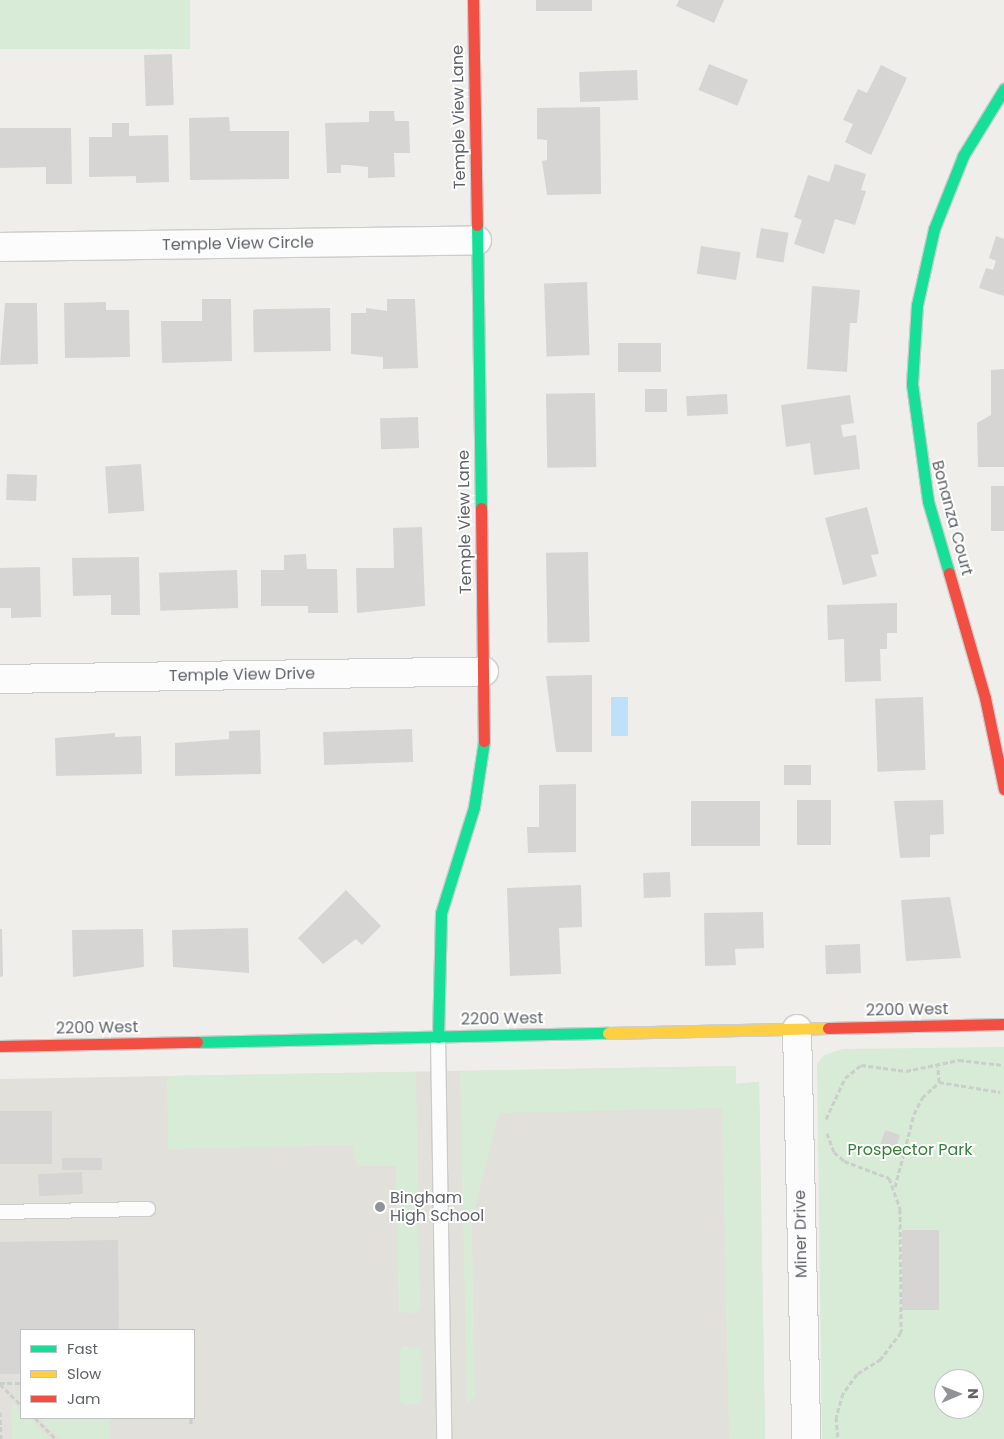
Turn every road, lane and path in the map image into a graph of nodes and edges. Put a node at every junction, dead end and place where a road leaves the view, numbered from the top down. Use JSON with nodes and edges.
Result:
{"nodes":[{"id":1,"x":473,"y":0,"type":"edge"},
{"id":2,"x":1004,"y":89,"type":"edge"},
{"id":3,"x":477,"y":240,"type":"junction"},
{"id":4,"x":0,"y":247,"type":"edge"},
{"id":5,"x":484,"y":671,"type":"junction"},
{"id":6,"x":0,"y":679,"type":"edge"},
{"id":7,"x":1004,"y":789,"type":"edge"},
{"id":8,"x":1004,"y":1024,"type":"edge"},
{"id":9,"x":797,"y":1029,"type":"junction"},
{"id":10,"x":438,"y":1037,"type":"junction"},
{"id":11,"x":0,"y":1046,"type":"edge"},
{"id":12,"x":1004,"y":1065,"type":"edge"},
{"id":13,"x":938,"y":1066,"type":"junction"},
{"id":14,"x":940,"y":1082,"type":"junction"},
{"id":15,"x":1000,"y":1092,"type":"dead end"},
{"id":16,"x":895,"y":1187,"type":"junction"},
{"id":17,"x":148,"y":1209,"type":"dead end"},
{"id":18,"x":0,"y":1212,"type":"edge"},
{"id":19,"x":20,"y":1383,"type":"edge"},
{"id":20,"x":0,"y":1384,"type":"edge"},
{"id":21,"x":20,"y":1404,"type":"edge"},
{"id":22,"x":0,"y":1412,"type":"edge"},
{"id":23,"x":35,"y":1419,"type":"edge"},
{"id":24,"x":191,"y":1419,"type":"edge"},
{"id":25,"x":191,"y":1425,"type":"dead end"},
{"id":26,"x":1,"y":1439,"type":"edge"},
{"id":27,"x":56,"y":1439,"type":"edge"},
{"id":28,"x":444,"y":1439,"type":"edge"},
{"id":29,"x":806,"y":1439,"type":"edge"},
{"id":30,"x":838,"y":1439,"type":"edge"}],
"edges":[{"from":1,"to":3,"type":"street","name":"Temple View Lane"},
{"from":2,"to":7,"type":"street","name":"Bonanza Court"},
{"from":3,"to":4,"type":"street","name":"Temple View Circle"},
{"from":3,"to":5,"type":"street","name":"Temple View Lane"},
{"from":5,"to":6,"type":"street","name":"Temple View Drive"},
{"from":5,"to":10,"type":"street","name":"Temple View Lane"},
{"from":8,"to":9,"type":"street","name":"2200 West"},
{"from":9,"to":10,"type":"street","name":"2200 West"},
{"from":9,"to":29,"type":"street","name":"Miner Drive"},
{"from":10,"to":11,"type":"street","name":"2200 West"},
{"from":10,"to":28,"type":"lane"},
{"from":12,"to":13,"type":"path"},
{"from":13,"to":14,"type":"path"},
{"from":13,"to":16,"type":"path"},
{"from":14,"to":15,"type":"path"},
{"from":14,"to":16,"type":"path"},
{"from":16,"to":30,"type":"path"},
{"from":17,"to":18,"type":"lane"},
{"from":19,"to":20,"type":"path"},
{"from":20,"to":21,"type":"path"},
{"from":22,"to":26,"type":"path"},
{"from":23,"to":27,"type":"path"},
{"from":24,"to":25,"type":"path"}]}
